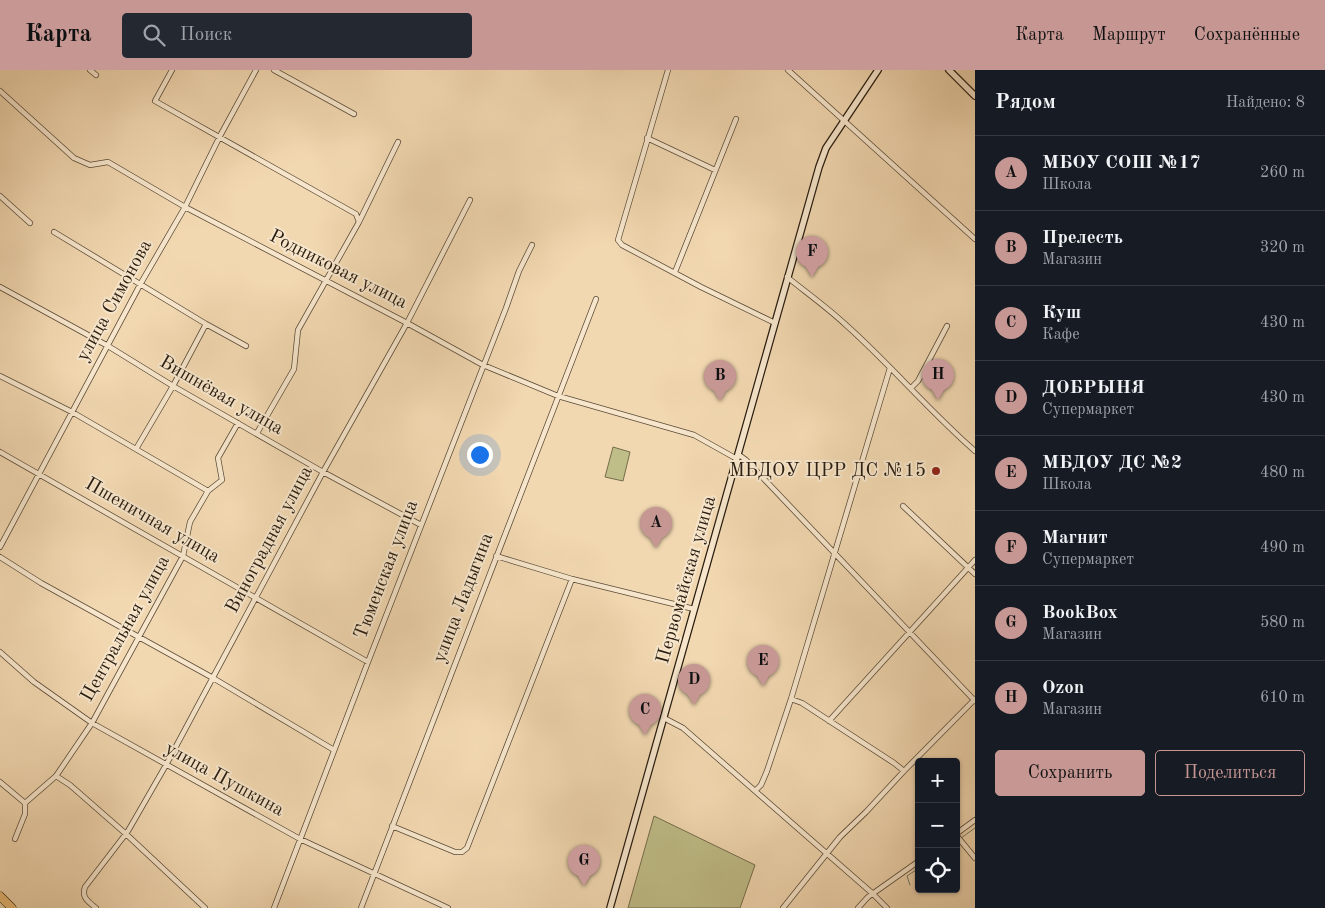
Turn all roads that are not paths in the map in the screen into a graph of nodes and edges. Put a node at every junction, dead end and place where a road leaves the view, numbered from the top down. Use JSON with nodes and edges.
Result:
{"nodes":[{"id":1,"x":90,"y":70,"type":"edge"},
{"id":2,"x":172,"y":70,"type":"edge"},
{"id":3,"x":256,"y":70,"type":"edge"},
{"id":4,"x":274,"y":70,"type":"edge"},
{"id":5,"x":668,"y":70,"type":"edge"},
{"id":6,"x":788,"y":70,"type":"edge"},
{"id":7,"x":878,"y":70,"type":"edge"},
{"id":8,"x":949,"y":70,"type":"edge"},
{"id":9,"x":96,"y":75,"type":"dead end"},
{"id":10,"x":0,"y":91,"type":"edge"},
{"id":11,"x":975,"y":96,"type":"edge"},
{"id":12,"x":354,"y":114,"type":"dead end"},
{"id":13,"x":736,"y":119,"type":"dead end"},
{"id":14,"x":843,"y":120,"type":"junction"},
{"id":15,"x":220,"y":136,"type":"junction"},
{"id":16,"x":647,"y":138,"type":"junction"},
{"id":17,"x":398,"y":142,"type":"dead end"},
{"id":18,"x":715,"y":170,"type":"junction"},
{"id":19,"x":0,"y":196,"type":"edge"},
{"id":20,"x":470,"y":200,"type":"dead end"},
{"id":21,"x":185,"y":207,"type":"junction"},
{"id":22,"x":359,"y":222,"type":"junction"},
{"id":23,"x":30,"y":224,"type":"dead end"},
{"id":24,"x":54,"y":232,"type":"dead end"},
{"id":25,"x":975,"y":239,"type":"edge"},
{"id":26,"x":532,"y":244,"type":"dead end"},
{"id":27,"x":675,"y":272,"type":"junction"},
{"id":28,"x":787,"y":277,"type":"junction"},
{"id":29,"x":326,"y":281,"type":"junction"},
{"id":30,"x":141,"y":283,"type":"junction"},
{"id":31,"x":0,"y":287,"type":"edge"},
{"id":32,"x":596,"y":299,"type":"dead end"},
{"id":33,"x":407,"y":323,"type":"junction"},
{"id":34,"x":775,"y":323,"type":"junction"},
{"id":35,"x":206,"y":324,"type":"junction"},
{"id":36,"x":947,"y":326,"type":"dead end"},
{"id":37,"x":108,"y":346,"type":"junction"},
{"id":38,"x":246,"y":346,"type":"dead end"},
{"id":39,"x":483,"y":365,"type":"junction"},
{"id":40,"x":890,"y":368,"type":"junction"},
{"id":41,"x":0,"y":376,"type":"edge"},
{"id":42,"x":173,"y":386,"type":"junction"},
{"id":43,"x":911,"y":388,"type":"junction"},
{"id":44,"x":558,"y":396,"type":"junction"},
{"id":45,"x":72,"y":412,"type":"junction"},
{"id":46,"x":238,"y":423,"type":"junction"},
{"id":47,"x":257,"y":433,"type":"junction"},
{"id":48,"x":136,"y":449,"type":"junction"},
{"id":49,"x":975,"y":451,"type":"edge"},
{"id":50,"x":0,"y":452,"type":"edge"},
{"id":51,"x":738,"y":457,"type":"junction"},
{"id":52,"x":323,"y":472,"type":"junction"},
{"id":53,"x":39,"y":474,"type":"junction"},
{"id":54,"x":208,"y":491,"type":"junction"},
{"id":55,"x":903,"y":506,"type":"dead end"},
{"id":56,"x":421,"y":526,"type":"junction"},
{"id":57,"x":0,"y":547,"type":"edge"},
{"id":58,"x":835,"y":554,"type":"junction"},
{"id":59,"x":183,"y":556,"type":"junction"},
{"id":60,"x":496,"y":556,"type":"junction"},
{"id":61,"x":0,"y":557,"type":"edge"},
{"id":62,"x":975,"y":560,"type":"edge"},
{"id":63,"x":968,"y":567,"type":"junction"},
{"id":64,"x":975,"y":574,"type":"edge"},
{"id":65,"x":572,"y":579,"type":"junction"},
{"id":66,"x":256,"y":598,"type":"junction"},
{"id":67,"x":694,"y":609,"type":"junction"},
{"id":68,"x":909,"y":631,"type":"junction"},
{"id":69,"x":137,"y":637,"type":"junction"},
{"id":70,"x":0,"y":652,"type":"edge"},
{"id":71,"x":368,"y":662,"type":"junction"},
{"id":72,"x":213,"y":678,"type":"junction"},
{"id":73,"x":791,"y":699,"type":"junction"},
{"id":74,"x":975,"y":700,"type":"edge"},
{"id":75,"x":664,"y":718,"type":"junction"},
{"id":76,"x":829,"y":721,"type":"junction"},
{"id":77,"x":92,"y":723,"type":"junction"},
{"id":78,"x":334,"y":750,"type":"junction"},
{"id":79,"x":166,"y":765,"type":"junction"},
{"id":80,"x":904,"y":771,"type":"junction"},
{"id":81,"x":56,"y":776,"type":"junction"},
{"id":82,"x":0,"y":782,"type":"edge"},
{"id":83,"x":755,"y":791,"type":"junction"},
{"id":84,"x":26,"y":804,"type":"junction"},
{"id":85,"x":975,"y":820,"type":"edge"},
{"id":86,"x":392,"y":826,"type":"junction"},
{"id":87,"x":126,"y":834,"type":"junction"},
{"id":88,"x":960,"y":835,"type":"edge"},
{"id":89,"x":300,"y":839,"type":"junction"},
{"id":90,"x":960,"y":839,"type":"edge"},
{"id":91,"x":15,"y":840,"type":"dead end"},
{"id":92,"x":827,"y":854,"type":"junction"},
{"id":93,"x":975,"y":858,"type":"edge"},
{"id":94,"x":915,"y":864,"type":"edge"},
{"id":95,"x":375,"y":874,"type":"junction"},
{"id":96,"x":872,"y":894,"type":"junction"},
{"id":97,"x":0,"y":896,"type":"edge"},
{"id":98,"x":12,"y":908,"type":"edge"},
{"id":99,"x":96,"y":908,"type":"edge"},
{"id":100,"x":205,"y":908,"type":"edge"},
{"id":101,"x":274,"y":908,"type":"edge"},
{"id":102,"x":361,"y":908,"type":"edge"},
{"id":103,"x":448,"y":908,"type":"edge"},
{"id":104,"x":610,"y":908,"type":"edge"},
{"id":105,"x":783,"y":908,"type":"edge"},
{"id":106,"x":858,"y":908,"type":"edge"},
{"id":107,"x":887,"y":908,"type":"edge"}],
"edges":[{"from":1,"to":9,"type":"street"},
{"from":2,"to":15,"type":"street"},
{"from":3,"to":15,"type":"street","name":"улица Симонова"},
{"from":4,"to":12,"type":"street"},
{"from":5,"to":16,"type":"street"},
{"from":6,"to":14,"type":"street"},
{"from":7,"to":14,"type":"street","name":"Первомайская улица"},
{"from":8,"to":11,"type":"street"},
{"from":10,"to":21,"type":"street","name":"Родниковая улица"},
{"from":13,"to":18,"type":"street"},
{"from":14,"to":25,"type":"street"},
{"from":14,"to":28,"type":"street","name":"Первомайская улица"},
{"from":15,"to":21,"type":"street","name":"улица Симонова"},
{"from":15,"to":22,"type":"street"},
{"from":16,"to":18,"type":"street"},
{"from":16,"to":27,"type":"street"},
{"from":17,"to":22,"type":"street"},
{"from":18,"to":27,"type":"street"},
{"from":19,"to":23,"type":"street"},
{"from":20,"to":33,"type":"street","name":"Виноградная улица"},
{"from":21,"to":29,"type":"street","name":"Родниковая улица"},
{"from":21,"to":30,"type":"street","name":"улица Симонова"},
{"from":22,"to":29,"type":"street"},
{"from":24,"to":30,"type":"street"},
{"from":26,"to":39,"type":"street","name":"Тюменская улица"},
{"from":27,"to":34,"type":"street"},
{"from":28,"to":34,"type":"street","name":"Первомайская улица"},
{"from":28,"to":40,"type":"street"},
{"from":29,"to":33,"type":"street","name":"Родниковая улица"},
{"from":29,"to":47,"type":"street"},
{"from":30,"to":35,"type":"street"},
{"from":30,"to":37,"type":"street","name":"улица Симонова"},
{"from":31,"to":37,"type":"street","name":"Вишнёвая улица"},
{"from":32,"to":44,"type":"street","name":"улица Ладыгина"},
{"from":33,"to":39,"type":"street","name":"Родниковая улица"},
{"from":33,"to":52,"type":"street","name":"Виноградная улица"},
{"from":34,"to":51,"type":"street","name":"Первомайская улица"},
{"from":35,"to":38,"type":"street"},
{"from":35,"to":42,"type":"street"},
{"from":36,"to":43,"type":"street"},
{"from":37,"to":42,"type":"street","name":"Вишнёвая улица"},
{"from":37,"to":45,"type":"street","name":"улица Симонова"},
{"from":39,"to":44,"type":"street","name":"Родниковая улица"},
{"from":39,"to":56,"type":"street","name":"Тюменская улица"},
{"from":40,"to":43,"type":"street"},
{"from":40,"to":58,"type":"street"},
{"from":41,"to":45,"type":"street"},
{"from":42,"to":46,"type":"street","name":"Вишнёвая улица"},
{"from":42,"to":48,"type":"street"},
{"from":43,"to":49,"type":"street"},
{"from":44,"to":51,"type":"street","name":"Родниковая улица"},
{"from":44,"to":60,"type":"street","name":"улица Ладыгина"},
{"from":45,"to":48,"type":"street"},
{"from":45,"to":53,"type":"street","name":"улица Симонова"},
{"from":46,"to":47,"type":"street","name":"Вишнёвая улица"},
{"from":46,"to":54,"type":"street","name":"Центральная улица"},
{"from":47,"to":52,"type":"street","name":"Вишнёвая улица"},
{"from":48,"to":54,"type":"street"},
{"from":50,"to":53,"type":"street","name":"Пшеничная улица"},
{"from":51,"to":58,"type":"street","name":"Родниковая улица"},
{"from":51,"to":67,"type":"street","name":"Первомайская улица"},
{"from":52,"to":56,"type":"street","name":"Вишнёвая улица"},
{"from":52,"to":66,"type":"street","name":"Виноградная улица"},
{"from":53,"to":57,"type":"street","name":"улица Симонова"},
{"from":53,"to":59,"type":"street","name":"Пшеничная улица"},
{"from":54,"to":59,"type":"street","name":"Центральная улица"},
{"from":55,"to":63,"type":"street"},
{"from":56,"to":71,"type":"street","name":"Тюменская улица"},
{"from":58,"to":68,"type":"street","name":"Родниковая улица"},
{"from":58,"to":73,"type":"street"},
{"from":59,"to":66,"type":"street","name":"Пшеничная улица"},
{"from":59,"to":69,"type":"street","name":"Центральная улица"},
{"from":60,"to":65,"type":"street"},
{"from":60,"to":86,"type":"street","name":"улица Ладыгина"},
{"from":61,"to":69,"type":"street"},
{"from":62,"to":63,"type":"street"},
{"from":63,"to":64,"type":"street"},
{"from":63,"to":68,"type":"street"},
{"from":65,"to":67,"type":"street"},
{"from":65,"to":86,"type":"street"},
{"from":66,"to":71,"type":"street","name":"Пшеничная улица"},
{"from":66,"to":72,"type":"street","name":"Виноградная улица"},
{"from":67,"to":75,"type":"street","name":"Первомайская улица"},
{"from":68,"to":74,"type":"street","name":"Родниковая улица"},
{"from":68,"to":76,"type":"street"},
{"from":69,"to":72,"type":"street"},
{"from":69,"to":77,"type":"street","name":"Центральная улица"},
{"from":70,"to":77,"type":"street","name":"улица Пушкина"},
{"from":71,"to":78,"type":"street","name":"Тюменская улица"},
{"from":72,"to":78,"type":"street"},
{"from":72,"to":79,"type":"street","name":"Виноградная улица"},
{"from":73,"to":76,"type":"street"},
{"from":73,"to":83,"type":"street"},
{"from":74,"to":80,"type":"street"},
{"from":75,"to":83,"type":"street"},
{"from":75,"to":104,"type":"street","name":"Первомайская улица"},
{"from":76,"to":80,"type":"street"},
{"from":77,"to":79,"type":"street","name":"улица Пушкина"},
{"from":77,"to":81,"type":"street","name":"Центральная улица"},
{"from":78,"to":89,"type":"street","name":"Тюменская улица"},
{"from":79,"to":87,"type":"street","name":"Виноградная улица"},
{"from":79,"to":89,"type":"street","name":"улица Пушкина"},
{"from":80,"to":92,"type":"street"},
{"from":81,"to":84,"type":"street","name":"Центральная улица"},
{"from":81,"to":87,"type":"street"},
{"from":82,"to":84,"type":"street"},
{"from":83,"to":92,"type":"street"},
{"from":84,"to":91,"type":"street"},
{"from":85,"to":88,"type":"street"},
{"from":86,"to":95,"type":"street","name":"улица Ладыгина"},
{"from":87,"to":99,"type":"street","name":"Виноградная улица"},
{"from":87,"to":100,"type":"street"},
{"from":89,"to":95,"type":"street","name":"улица Пушкина"},
{"from":89,"to":101,"type":"street","name":"Тюменская улица"},
{"from":90,"to":93,"type":"street"},
{"from":92,"to":96,"type":"street"},
{"from":92,"to":105,"type":"street"},
{"from":94,"to":96,"type":"street"},
{"from":95,"to":102,"type":"street","name":"улица Ладыгина"},
{"from":95,"to":103,"type":"street","name":"улица Пушкина"},
{"from":96,"to":106,"type":"street"},
{"from":96,"to":107,"type":"street"},
{"from":97,"to":98,"type":"highway"}]}
